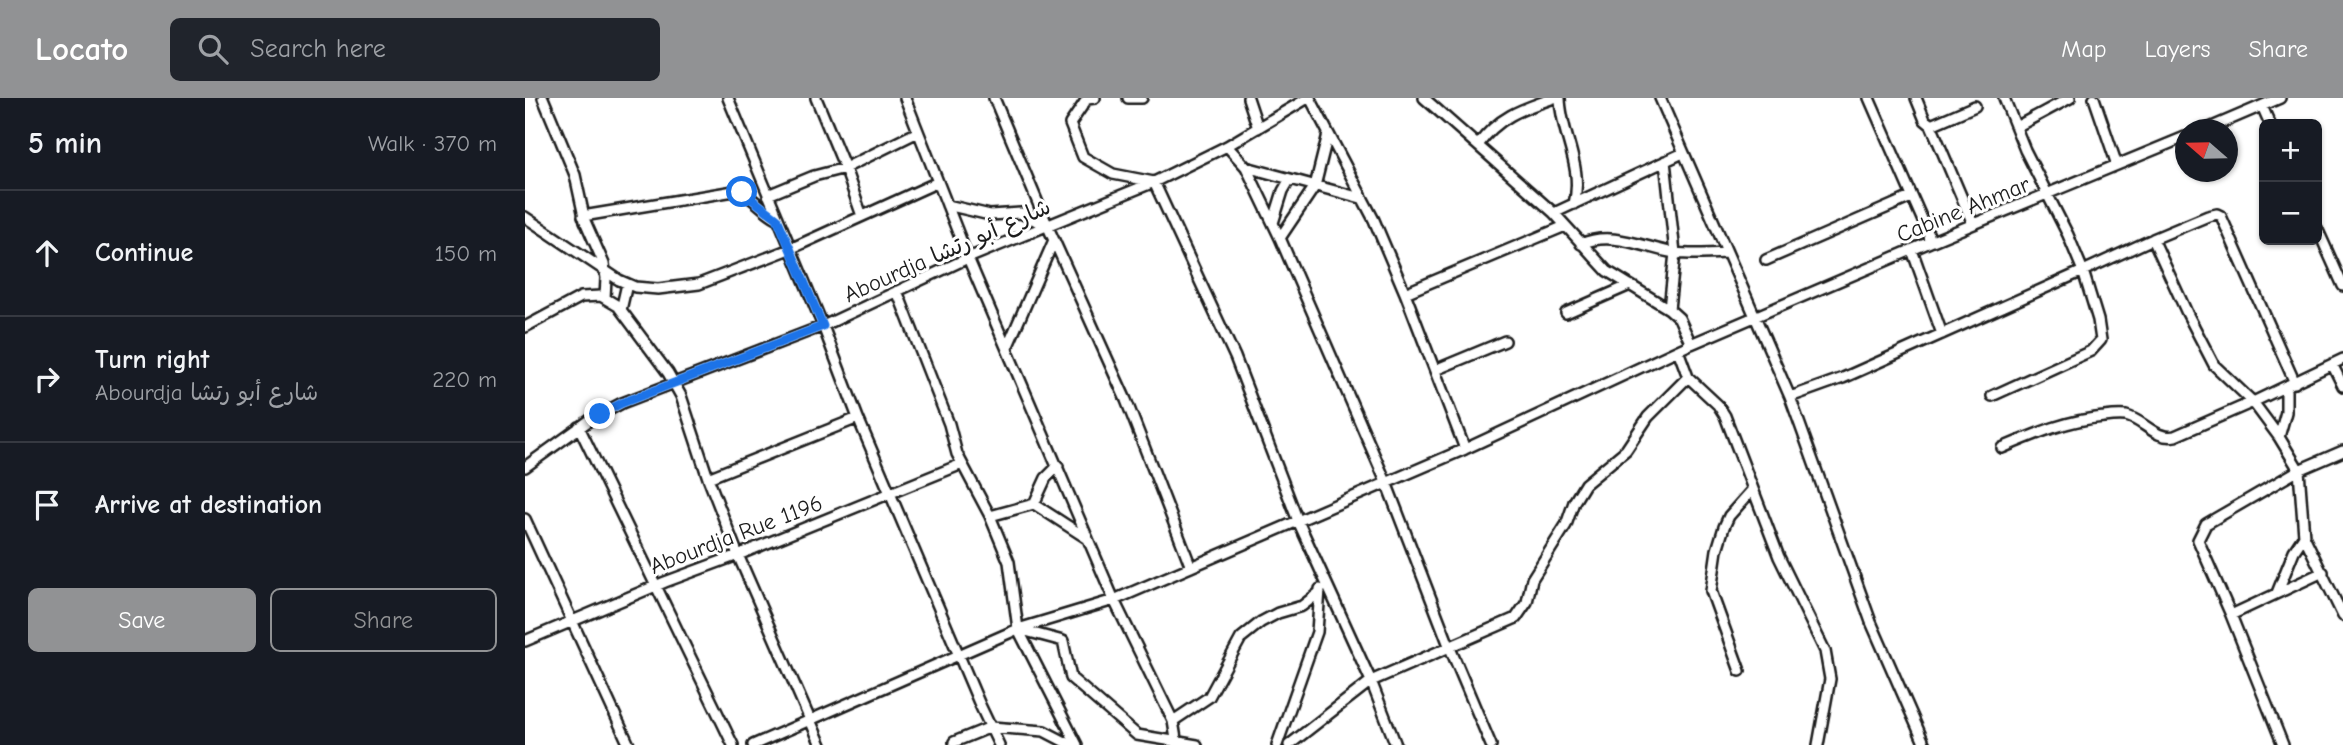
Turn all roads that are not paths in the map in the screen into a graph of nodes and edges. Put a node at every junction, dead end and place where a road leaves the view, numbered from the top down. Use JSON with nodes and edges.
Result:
{"nodes":[{"id":1,"x":543,"y":98,"type":"edge"},
{"id":2,"x":728,"y":98,"type":"edge"},
{"id":3,"x":816,"y":98,"type":"edge"},
{"id":4,"x":905,"y":98,"type":"edge"},
{"id":5,"x":994,"y":98,"type":"edge"},
{"id":6,"x":1090,"y":98,"type":"edge"},
{"id":7,"x":1128,"y":98,"type":"edge"},
{"id":8,"x":1142,"y":98,"type":"edge"},
{"id":9,"x":1248,"y":98,"type":"edge"},
{"id":10,"x":1309,"y":98,"type":"edge"},
{"id":11,"x":1424,"y":98,"type":"edge"},
{"id":12,"x":1554,"y":98,"type":"edge"},
{"id":13,"x":1560,"y":98,"type":"edge"},
{"id":14,"x":1660,"y":98,"type":"edge"},
{"id":15,"x":1868,"y":98,"type":"edge"},
{"id":16,"x":1916,"y":98,"type":"edge"},
{"id":17,"x":2004,"y":98,"type":"edge"},
{"id":18,"x":2070,"y":98,"type":"edge"},
{"id":19,"x":2094,"y":98,"type":"edge"},
{"id":20,"x":2280,"y":98,"type":"edge"},
{"id":21,"x":1975,"y":106,"type":"dead end"},
{"id":22,"x":2262,"y":106,"type":"junction"},
{"id":23,"x":2231,"y":119,"type":"edge"},
{"id":24,"x":2268,"y":119,"type":"edge"},
{"id":25,"x":1931,"y":125,"type":"junction"},
{"id":26,"x":2016,"y":127,"type":"junction"},
{"id":27,"x":1258,"y":128,"type":"junction"},
{"id":28,"x":918,"y":132,"type":"junction"},
{"id":29,"x":1328,"y":134,"type":"junction"},
{"id":30,"x":2175,"y":141,"type":"edge"},
{"id":31,"x":1478,"y":145,"type":"junction"},
{"id":32,"x":1227,"y":146,"type":"junction"},
{"id":33,"x":1683,"y":153,"type":"junction"},
{"id":34,"x":1665,"y":161,"type":"junction"},
{"id":35,"x":2117,"y":165,"type":"junction"},
{"id":36,"x":1246,"y":167,"type":"junction"},
{"id":37,"x":845,"y":168,"type":"junction"},
{"id":38,"x":1290,"y":179,"type":"junction"},
{"id":39,"x":938,"y":182,"type":"junction"},
{"id":40,"x":1154,"y":182,"type":"junction"},
{"id":41,"x":1315,"y":186,"type":"junction"},
{"id":42,"x":768,"y":195,"type":"junction"},
{"id":43,"x":2048,"y":195,"type":"junction"},
{"id":44,"x":1911,"y":197,"type":"junction"},
{"id":45,"x":1361,"y":198,"type":"junction"},
{"id":46,"x":1574,"y":204,"type":"junction"},
{"id":47,"x":947,"y":205,"type":"junction"},
{"id":48,"x":1554,"y":213,"type":"junction"},
{"id":49,"x":583,"y":216,"type":"junction"},
{"id":50,"x":862,"y":216,"type":"junction"},
{"id":51,"x":777,"y":218,"type":"junction"},
{"id":52,"x":527,"y":219,"type":"edge"},
{"id":53,"x":1273,"y":223,"type":"junction"},
{"id":54,"x":1973,"y":225,"type":"junction"},
{"id":55,"x":1565,"y":226,"type":"junction"},
{"id":56,"x":1048,"y":227,"type":"junction"},
{"id":57,"x":1280,"y":237,"type":"junction"},
{"id":58,"x":2153,"y":239,"type":"junction"},
{"id":59,"x":2322,"y":239,"type":"edge"},
{"id":60,"x":1054,"y":240,"type":"junction"},
{"id":61,"x":1930,"y":242,"type":"junction"},
{"id":62,"x":1581,"y":244,"type":"junction"},
{"id":63,"x":790,"y":249,"type":"junction"},
{"id":64,"x":1912,"y":250,"type":"junction"},
{"id":65,"x":1675,"y":253,"type":"junction"},
{"id":66,"x":1725,"y":253,"type":"junction"},
{"id":67,"x":968,"y":258,"type":"junction"},
{"id":68,"x":1766,"y":260,"type":"dead end"},
{"id":69,"x":605,"y":271,"type":"junction"},
{"id":70,"x":2083,"y":271,"type":"junction"},
{"id":71,"x":627,"y":284,"type":"junction"},
{"id":72,"x":1630,"y":285,"type":"junction"},
{"id":73,"x":2343,"y":286,"type":"edge"},
{"id":74,"x":897,"y":290,"type":"junction"},
{"id":75,"x":1405,"y":293,"type":"junction"},
{"id":76,"x":605,"y":298,"type":"junction"},
{"id":77,"x":1669,"y":309,"type":"junction"},
{"id":78,"x":621,"y":310,"type":"junction"},
{"id":79,"x":1566,"y":313,"type":"dead end"},
{"id":80,"x":1755,"y":318,"type":"junction"},
{"id":81,"x":823,"y":326,"type":"junction"},
{"id":82,"x":525,"y":327,"type":"edge"},
{"id":83,"x":1942,"y":334,"type":"junction"},
{"id":84,"x":1506,"y":341,"type":"dead end"},
{"id":85,"x":1691,"y":344,"type":"junction"},
{"id":86,"x":1007,"y":348,"type":"junction"},
{"id":87,"x":1678,"y":350,"type":"junction"},
{"id":88,"x":2343,"y":359,"type":"edge"},
{"id":89,"x":2333,"y":366,"type":"dead end"},
{"id":90,"x":1435,"y":370,"type":"junction"},
{"id":91,"x":1688,"y":377,"type":"junction"},
{"id":92,"x":674,"y":383,"type":"junction"},
{"id":93,"x":2290,"y":385,"type":"junction"},
{"id":94,"x":2343,"y":386,"type":"edge"},
{"id":95,"x":1992,"y":396,"type":"dead end"},
{"id":96,"x":1790,"y":397,"type":"junction"},
{"id":97,"x":2253,"y":402,"type":"junction"},
{"id":98,"x":857,"y":418,"type":"junction"},
{"id":99,"x":579,"y":427,"type":"junction"},
{"id":100,"x":2279,"y":437,"type":"junction"},
{"id":101,"x":1465,"y":449,"type":"junction"},
{"id":102,"x":2001,"y":449,"type":"dead end"},
{"id":103,"x":2343,"y":451,"type":"edge"},
{"id":104,"x":963,"y":464,"type":"junction"},
{"id":105,"x":1058,"y":466,"type":"junction"},
{"id":106,"x":525,"y":467,"type":"edge"},
{"id":107,"x":2299,"y":470,"type":"junction"},
{"id":108,"x":708,"y":478,"type":"junction"},
{"id":109,"x":1386,"y":482,"type":"junction"},
{"id":110,"x":1753,"y":489,"type":"junction"},
{"id":111,"x":891,"y":493,"type":"junction"},
{"id":112,"x":1034,"y":504,"type":"junction"},
{"id":113,"x":990,"y":516,"type":"junction"},
{"id":114,"x":525,"y":519,"type":"edge"},
{"id":115,"x":1299,"y":521,"type":"junction"},
{"id":116,"x":2304,"y":536,"type":"junction"},
{"id":117,"x":1089,"y":540,"type":"junction"},
{"id":118,"x":738,"y":555,"type":"junction"},
{"id":119,"x":1191,"y":567,"type":"junction"},
{"id":120,"x":2323,"y":572,"type":"junction"},
{"id":121,"x":1321,"y":575,"type":"junction"},
{"id":122,"x":656,"y":586,"type":"junction"},
{"id":123,"x":1320,"y":592,"type":"junction"},
{"id":124,"x":2277,"y":593,"type":"junction"},
{"id":125,"x":1114,"y":600,"type":"junction"},
{"id":126,"x":2231,"y":615,"type":"junction"},
{"id":127,"x":2343,"y":616,"type":"edge"},
{"id":128,"x":572,"y":622,"type":"junction"},
{"id":129,"x":1018,"y":629,"type":"junction"},
{"id":130,"x":525,"y":641,"type":"edge"},
{"id":131,"x":1450,"y":648,"type":"junction"},
{"id":132,"x":958,"y":655,"type":"junction"},
{"id":133,"x":1740,"y":671,"type":"dead end"},
{"id":134,"x":1371,"y":681,"type":"junction"},
{"id":135,"x":809,"y":720,"type":"junction"},
{"id":136,"x":1173,"y":721,"type":"junction"},
{"id":137,"x":991,"y":727,"type":"junction"},
{"id":138,"x":954,"y":743,"type":"dead end"},
{"id":139,"x":1177,"y":743,"type":"edge"},
{"id":140,"x":629,"y":745,"type":"edge"},
{"id":141,"x":733,"y":745,"type":"edge"},
{"id":142,"x":754,"y":745,"type":"edge"},
{"id":143,"x":821,"y":745,"type":"edge"},
{"id":144,"x":999,"y":745,"type":"edge"},
{"id":145,"x":1071,"y":745,"type":"edge"},
{"id":146,"x":1077,"y":745,"type":"edge"},
{"id":147,"x":1197,"y":745,"type":"edge"},
{"id":148,"x":1277,"y":745,"type":"edge"},
{"id":149,"x":1289,"y":745,"type":"edge"},
{"id":150,"x":1397,"y":745,"type":"edge"},
{"id":151,"x":1491,"y":745,"type":"edge"},
{"id":152,"x":1818,"y":745,"type":"edge"},
{"id":153,"x":1925,"y":745,"type":"edge"},
{"id":154,"x":2283,"y":745,"type":"edge"}],
"edges":[{"from":1,"to":49,"type":"street"},
{"from":2,"to":42,"type":"street"},
{"from":3,"to":37,"type":"street"},
{"from":4,"to":28,"type":"street"},
{"from":5,"to":56,"type":"street"},
{"from":6,"to":40,"type":"street"},
{"from":7,"to":8,"type":"street"},
{"from":9,"to":27,"type":"street"},
{"from":10,"to":27,"type":"street","name":"Abourdja شارع أبو رتشا"},
{"from":10,"to":29,"type":"street"},
{"from":11,"to":31,"type":"street"},
{"from":12,"to":31,"type":"street"},
{"from":13,"to":46,"type":"street"},
{"from":14,"to":33,"type":"street"},
{"from":15,"to":44,"type":"street"},
{"from":16,"to":25,"type":"street"},
{"from":17,"to":26,"type":"street"},
{"from":18,"to":26,"type":"street"},
{"from":19,"to":35,"type":"street"},
{"from":20,"to":22,"type":"street"},
{"from":21,"to":25,"type":"street"},
{"from":22,"to":23,"type":"street"},
{"from":22,"to":24,"type":"street"},
{"from":25,"to":54,"type":"street"},
{"from":26,"to":43,"type":"street"},
{"from":27,"to":32,"type":"street","name":"Abourdja شارع أبو رتشا"},
{"from":28,"to":37,"type":"street"},
{"from":28,"to":39,"type":"street"},
{"from":29,"to":41,"type":"street"},
{"from":29,"to":45,"type":"street"},
{"from":30,"to":35,"type":"street","name":"Cabine Ahmar"},
{"from":31,"to":48,"type":"street"},
{"from":32,"to":36,"type":"street"},
{"from":32,"to":40,"type":"street","name":"Abourdja شارع أبو رتشا"},
{"from":33,"to":34,"type":"street"},
{"from":33,"to":66,"type":"street"},
{"from":34,"to":46,"type":"street"},
{"from":34,"to":65,"type":"street"},
{"from":35,"to":43,"type":"street","name":"Cabine Ahmar"},
{"from":36,"to":38,"type":"street"},
{"from":36,"to":53,"type":"street"},
{"from":37,"to":42,"type":"street"},
{"from":37,"to":50,"type":"street"},
{"from":38,"to":41,"type":"street"},
{"from":38,"to":53,"type":"street"},
{"from":39,"to":47,"type":"street"},
{"from":39,"to":50,"type":"street"},
{"from":40,"to":56,"type":"street","name":"Abourdja شارع أبو رتشا"},
{"from":40,"to":115,"type":"street"},
{"from":41,"to":45,"type":"street"},
{"from":41,"to":57,"type":"street"},
{"from":42,"to":51,"type":"street"},
{"from":43,"to":54,"type":"street","name":"Cabine Ahmar"},
{"from":43,"to":70,"type":"street"},
{"from":44,"to":61,"type":"street"},
{"from":44,"to":68,"type":"street"},
{"from":45,"to":75,"type":"street"},
{"from":46,"to":48,"type":"street"},
{"from":47,"to":56,"type":"street"},
{"from":47,"to":67,"type":"street"},
{"from":48,"to":55,"type":"street"},
{"from":49,"to":51,"type":"street"},
{"from":49,"to":69,"type":"street"},
{"from":50,"to":63,"type":"street"},
{"from":51,"to":63,"type":"street"},
{"from":52,"to":69,"type":"street"},
{"from":53,"to":57,"type":"street"},
{"from":54,"to":61,"type":"street","name":"Cabine Ahmar"},
{"from":55,"to":62,"type":"street"},
{"from":55,"to":75,"type":"street"},
{"from":56,"to":60,"type":"street"},
{"from":56,"to":67,"type":"street","name":"Abourdja شارع أبو رتشا"},
{"from":57,"to":109,"type":"street"},
{"from":58,"to":70,"type":"street"},
{"from":58,"to":93,"type":"street"},
{"from":58,"to":97,"type":"street"},
{"from":59,"to":73,"type":"street"},
{"from":60,"to":86,"type":"street"},
{"from":60,"to":119,"type":"street"},
{"from":61,"to":64,"type":"street","name":"Cabine Ahmar"},
{"from":62,"to":65,"type":"street"},
{"from":62,"to":72,"type":"street"},
{"from":63,"to":71,"type":"street"},
{"from":63,"to":81,"type":"street"},
{"from":64,"to":80,"type":"street","name":"Cabine Ahmar"},
{"from":64,"to":83,"type":"street"},
{"from":65,"to":66,"type":"street"},
{"from":65,"to":77,"type":"street"},
{"from":66,"to":80,"type":"street"},
{"from":67,"to":74,"type":"street","name":"Abourdja شارع أبو رتشا"},
{"from":67,"to":86,"type":"street"},
{"from":69,"to":71,"type":"street"},
{"from":69,"to":76,"type":"street"},
{"from":70,"to":83,"type":"street"},
{"from":70,"to":95,"type":"street"},
{"from":71,"to":78,"type":"street"},
{"from":72,"to":77,"type":"street"},
{"from":72,"to":79,"type":"street"},
{"from":74,"to":81,"type":"street","name":"Abourdja شارع أبو رتشا"},
{"from":74,"to":104,"type":"street"},
{"from":75,"to":90,"type":"street"},
{"from":76,"to":78,"type":"street"},
{"from":76,"to":82,"type":"street"},
{"from":77,"to":85,"type":"street"},
{"from":78,"to":92,"type":"street"},
{"from":80,"to":85,"type":"street","name":"Cabine Ahmar"},
{"from":80,"to":96,"type":"street"},
{"from":81,"to":92,"type":"street","name":"Abourdja شارع أبو رتشا"},
{"from":81,"to":98,"type":"street"},
{"from":83,"to":96,"type":"street"},
{"from":84,"to":90,"type":"street"},
{"from":85,"to":87,"type":"street","name":"Cabine Ahmar"},
{"from":86,"to":105,"type":"street"},
{"from":87,"to":91,"type":"street"},
{"from":87,"to":101,"type":"street","name":"Cabine Ahmar"},
{"from":88,"to":93,"type":"street"},
{"from":89,"to":94,"type":"street"},
{"from":90,"to":101,"type":"street"},
{"from":91,"to":110,"type":"street"},
{"from":91,"to":131,"type":"street"},
{"from":92,"to":99,"type":"street","name":"Abourdja شارع أبو رتشا"},
{"from":92,"to":108,"type":"street"},
{"from":93,"to":97,"type":"street"},
{"from":93,"to":100,"type":"street"},
{"from":96,"to":153,"type":"street"},
{"from":97,"to":100,"type":"street"},
{"from":97,"to":102,"type":"street"},
{"from":98,"to":108,"type":"street"},
{"from":98,"to":111,"type":"street"},
{"from":99,"to":106,"type":"street","name":"Abourdja شارع أبو رتشا"},
{"from":99,"to":122,"type":"street"},
{"from":100,"to":107,"type":"street"},
{"from":101,"to":109,"type":"street","name":"Cabine Ahmar"},
{"from":103,"to":107,"type":"street"},
{"from":104,"to":111,"type":"street","name":"Abourdja Rue 1196"},
{"from":104,"to":113,"type":"street"},
{"from":105,"to":112,"type":"street"},
{"from":105,"to":117,"type":"street"},
{"from":107,"to":116,"type":"street"},
{"from":107,"to":126,"type":"street"},
{"from":108,"to":118,"type":"street"},
{"from":109,"to":115,"type":"street","name":"Cabine Ahmar"},
{"from":109,"to":131,"type":"street"},
{"from":110,"to":133,"type":"street"},
{"from":110,"to":152,"type":"street"},
{"from":111,"to":118,"type":"street","name":"Abourdja Rue 1196"},
{"from":111,"to":132,"type":"street"},
{"from":112,"to":113,"type":"street"},
{"from":112,"to":117,"type":"street"},
{"from":113,"to":129,"type":"street"},
{"from":114,"to":128,"type":"street"},
{"from":115,"to":119,"type":"street","name":"Cabine Ahmar"},
{"from":115,"to":121,"type":"street"},
{"from":116,"to":120,"type":"street"},
{"from":116,"to":124,"type":"street"},
{"from":117,"to":125,"type":"street"},
{"from":118,"to":122,"type":"street","name":"Abourdja Rue 1196"},
{"from":118,"to":135,"type":"street"},
{"from":119,"to":125,"type":"street","name":"Cabine Ahmar"},
{"from":120,"to":124,"type":"street"},
{"from":120,"to":127,"type":"street"},
{"from":121,"to":123,"type":"street"},
{"from":121,"to":134,"type":"street"},
{"from":122,"to":128,"type":"street","name":"Abourdja Rue 1196"},
{"from":122,"to":141,"type":"street"},
{"from":123,"to":136,"type":"street"},
{"from":123,"to":148,"type":"street"},
{"from":124,"to":126,"type":"street"},
{"from":125,"to":129,"type":"street","name":"Cabine Ahmar"},
{"from":125,"to":136,"type":"street"},
{"from":126,"to":154,"type":"street"},
{"from":128,"to":130,"type":"street","name":"Abourdja Rue 1196"},
{"from":128,"to":140,"type":"street"},
{"from":129,"to":132,"type":"street","name":"Cabine Ahmar"},
{"from":129,"to":139,"type":"street"},
{"from":129,"to":146,"type":"street"},
{"from":131,"to":134,"type":"street"},
{"from":131,"to":151,"type":"street"},
{"from":132,"to":135,"type":"street","name":"Cabine Ahmar"},
{"from":132,"to":137,"type":"street"},
{"from":134,"to":149,"type":"street"},
{"from":134,"to":150,"type":"street"},
{"from":135,"to":142,"type":"street","name":"Cabine Ahmar"},
{"from":135,"to":143,"type":"street"},
{"from":136,"to":139,"type":"street"},
{"from":137,"to":138,"type":"street"},
{"from":137,"to":144,"type":"street"},
{"from":137,"to":145,"type":"street"},
{"from":139,"to":147,"type":"street"}]}
